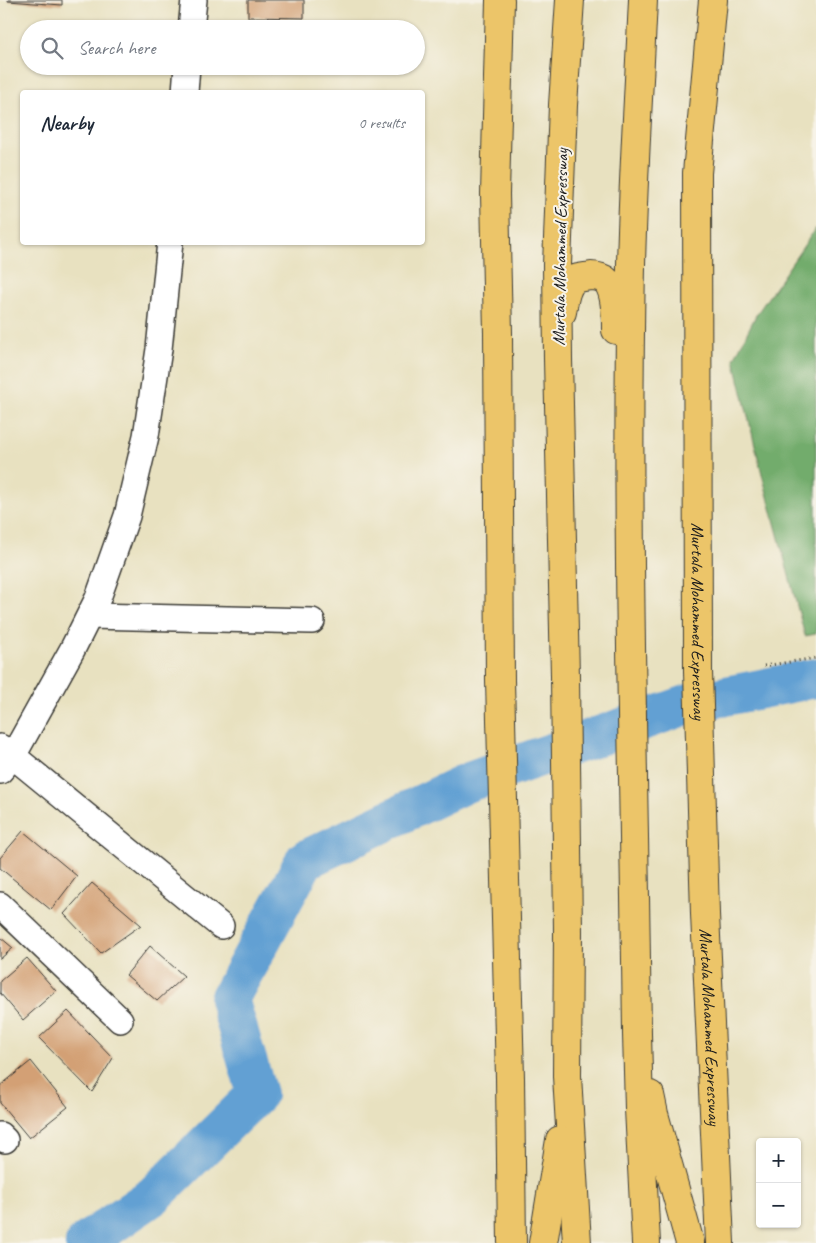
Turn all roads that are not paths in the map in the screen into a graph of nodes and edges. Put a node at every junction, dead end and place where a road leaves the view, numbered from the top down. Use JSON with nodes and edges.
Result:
{"nodes":[{"id":1,"x":194,"y":0,"type":"edge"},
{"id":2,"x":500,"y":0,"type":"edge"},
{"id":3,"x":570,"y":0,"type":"edge"},
{"id":4,"x":643,"y":0,"type":"edge"},
{"id":5,"x":713,"y":0,"type":"edge"},
{"id":6,"x":192,"y":20,"type":"edge"},
{"id":7,"x":186,"y":75,"type":"edge"},
{"id":8,"x":185,"y":90,"type":"edge"},
{"id":9,"x":170,"y":245,"type":"edge"},
{"id":10,"x":558,"y":340,"type":"junction"},
{"id":11,"x":629,"y":427,"type":"junction"},
{"id":12,"x":90,"y":616,"type":"junction"},
{"id":13,"x":312,"y":620,"type":"dead end"},
{"id":14,"x":4,"y":758,"type":"edge"},
{"id":15,"x":0,"y":905,"type":"edge"},
{"id":16,"x":221,"y":926,"type":"dead end"},
{"id":17,"x":120,"y":1020,"type":"dead end"},
{"id":18,"x":637,"y":1034,"type":"junction"},
{"id":19,"x":567,"y":1076,"type":"junction"},
{"id":20,"x":512,"y":1243,"type":"edge"},
{"id":21,"x":543,"y":1243,"type":"edge"},
{"id":22,"x":577,"y":1243,"type":"edge"},
{"id":23,"x":646,"y":1243,"type":"edge"},
{"id":24,"x":690,"y":1243,"type":"edge"},
{"id":25,"x":720,"y":1243,"type":"edge"}],
"edges":[{"from":1,"to":6,"type":"street"},
{"from":2,"to":20,"type":"main road"},
{"from":3,"to":10,"type":"main road","name":"Murtala Mohammed Expressway"},
{"from":4,"to":11,"type":"main road"},
{"from":5,"to":25,"type":"main road","name":"Murtala Mohammed Expressway"},
{"from":7,"to":8,"type":"street"},
{"from":9,"to":12,"type":"street"},
{"from":10,"to":11,"type":"main road"},
{"from":10,"to":19,"type":"main road","name":"Murtala Mohammed Expressway"},
{"from":11,"to":18,"type":"main road"},
{"from":12,"to":13,"type":"street"},
{"from":12,"to":14,"type":"street"},
{"from":14,"to":16,"type":"street"},
{"from":15,"to":17,"type":"street"},
{"from":18,"to":23,"type":"main road"},
{"from":18,"to":24,"type":"main road"},
{"from":19,"to":21,"type":"main road"},
{"from":19,"to":22,"type":"main road","name":"Murtala Mohammed Expressway"}]}
